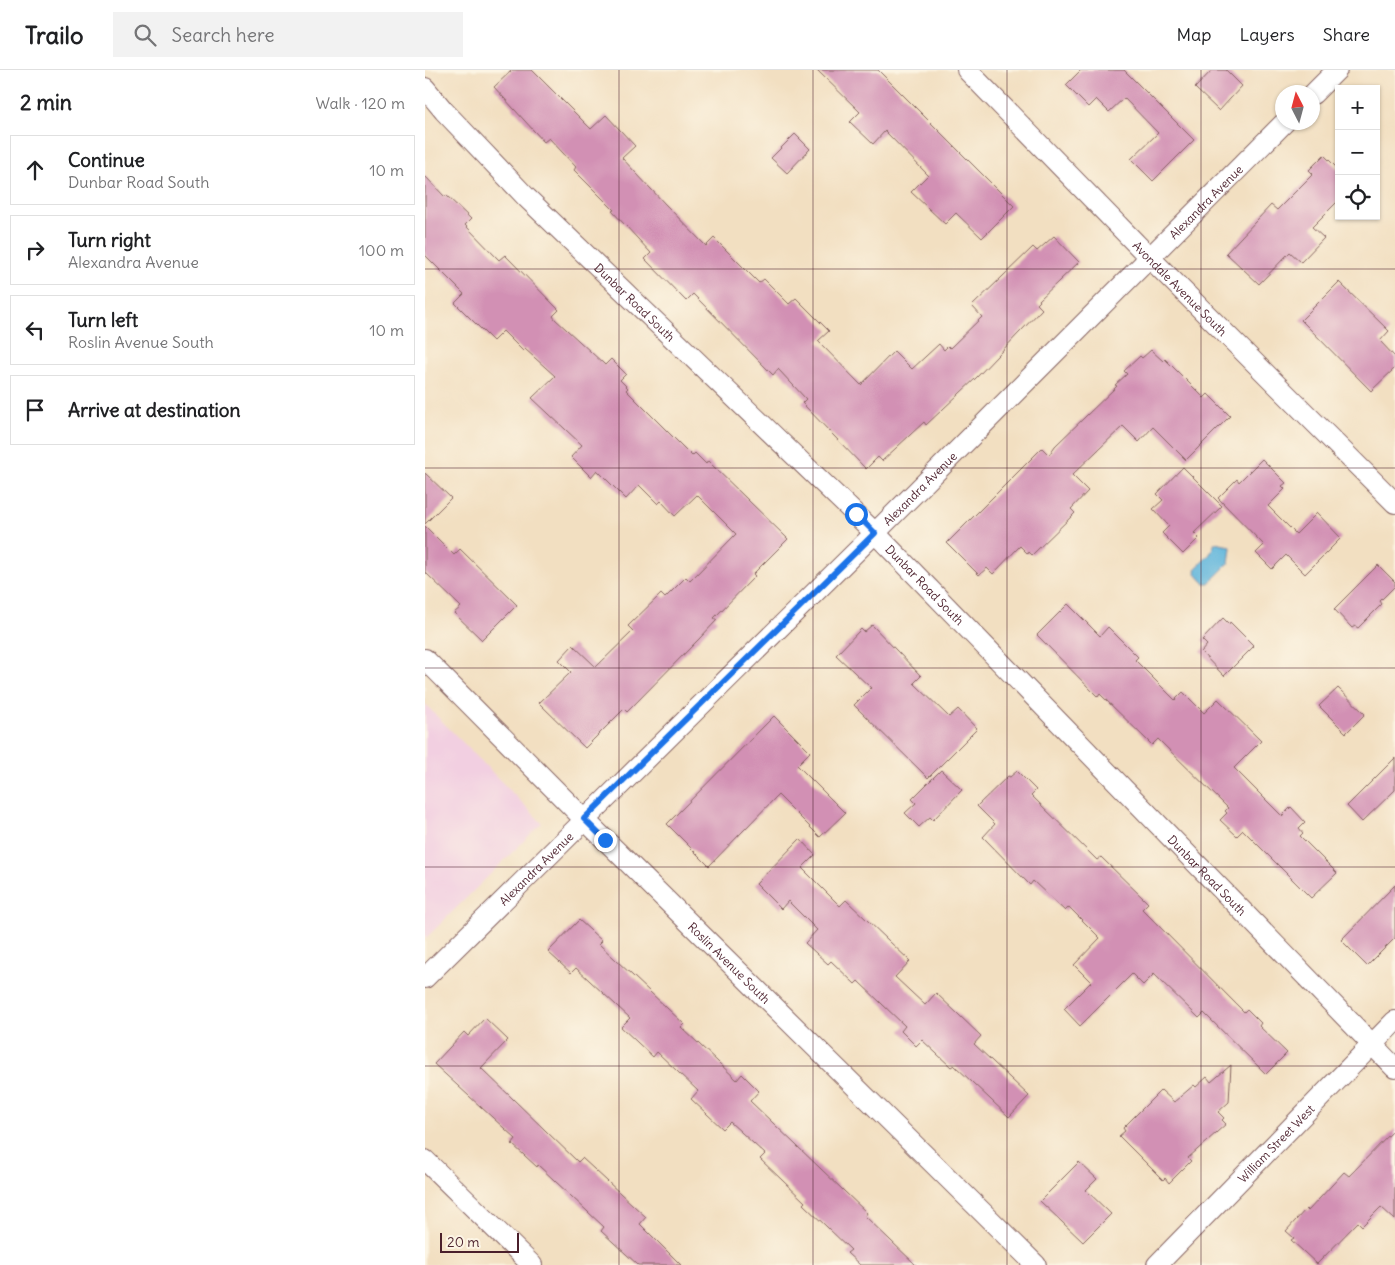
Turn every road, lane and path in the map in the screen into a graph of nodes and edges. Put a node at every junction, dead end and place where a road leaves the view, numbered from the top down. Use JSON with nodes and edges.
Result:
{"nodes":[{"id":1,"x":967,"y":70,"type":"edge"},
{"id":2,"x":1337,"y":70,"type":"edge"},
{"id":3,"x":1320,"y":87,"type":"edge"},
{"id":4,"x":425,"y":88,"type":"edge"},
{"id":5,"x":1277,"y":130,"type":"edge"},
{"id":6,"x":1151,"y":258,"type":"junction"},
{"id":7,"x":1395,"y":503,"type":"edge"},
{"id":8,"x":875,"y":533,"type":"junction"},
{"id":9,"x":425,"y":658,"type":"edge"},
{"id":10,"x":584,"y":819,"type":"junction"},
{"id":11,"x":425,"y":978,"type":"edge"},
{"id":12,"x":1395,"y":1021,"type":"edge"},
{"id":13,"x":1372,"y":1044,"type":"junction"},
{"id":14,"x":1395,"y":1068,"type":"edge"},
{"id":15,"x":425,"y":1160,"type":"edge"},
{"id":16,"x":532,"y":1265,"type":"edge"},
{"id":17,"x":1036,"y":1265,"type":"edge"},
{"id":18,"x":1157,"y":1265,"type":"edge"}],
"edges":[{"from":1,"to":6,"type":"street","name":"Avondale Avenue South"},
{"from":2,"to":3,"type":"street"},
{"from":4,"to":8,"type":"street","name":"Dunbar Road South"},
{"from":5,"to":6,"type":"street","name":"Alexandra Avenue"},
{"from":6,"to":7,"type":"street","name":"Avondale Avenue South"},
{"from":6,"to":8,"type":"street","name":"Alexandra Avenue"},
{"from":8,"to":10,"type":"street","name":"Alexandra Avenue"},
{"from":8,"to":13,"type":"street","name":"Dunbar Road South"},
{"from":9,"to":10,"type":"street","name":"Roslin Avenue South"},
{"from":10,"to":11,"type":"street","name":"Alexandra Avenue"},
{"from":10,"to":17,"type":"street","name":"Roslin Avenue South"},
{"from":12,"to":13,"type":"street","name":"William Street West"},
{"from":13,"to":14,"type":"street","name":"Dunbar Road South"},
{"from":13,"to":18,"type":"street","name":"William Street West"},
{"from":15,"to":16,"type":"street"}]}
